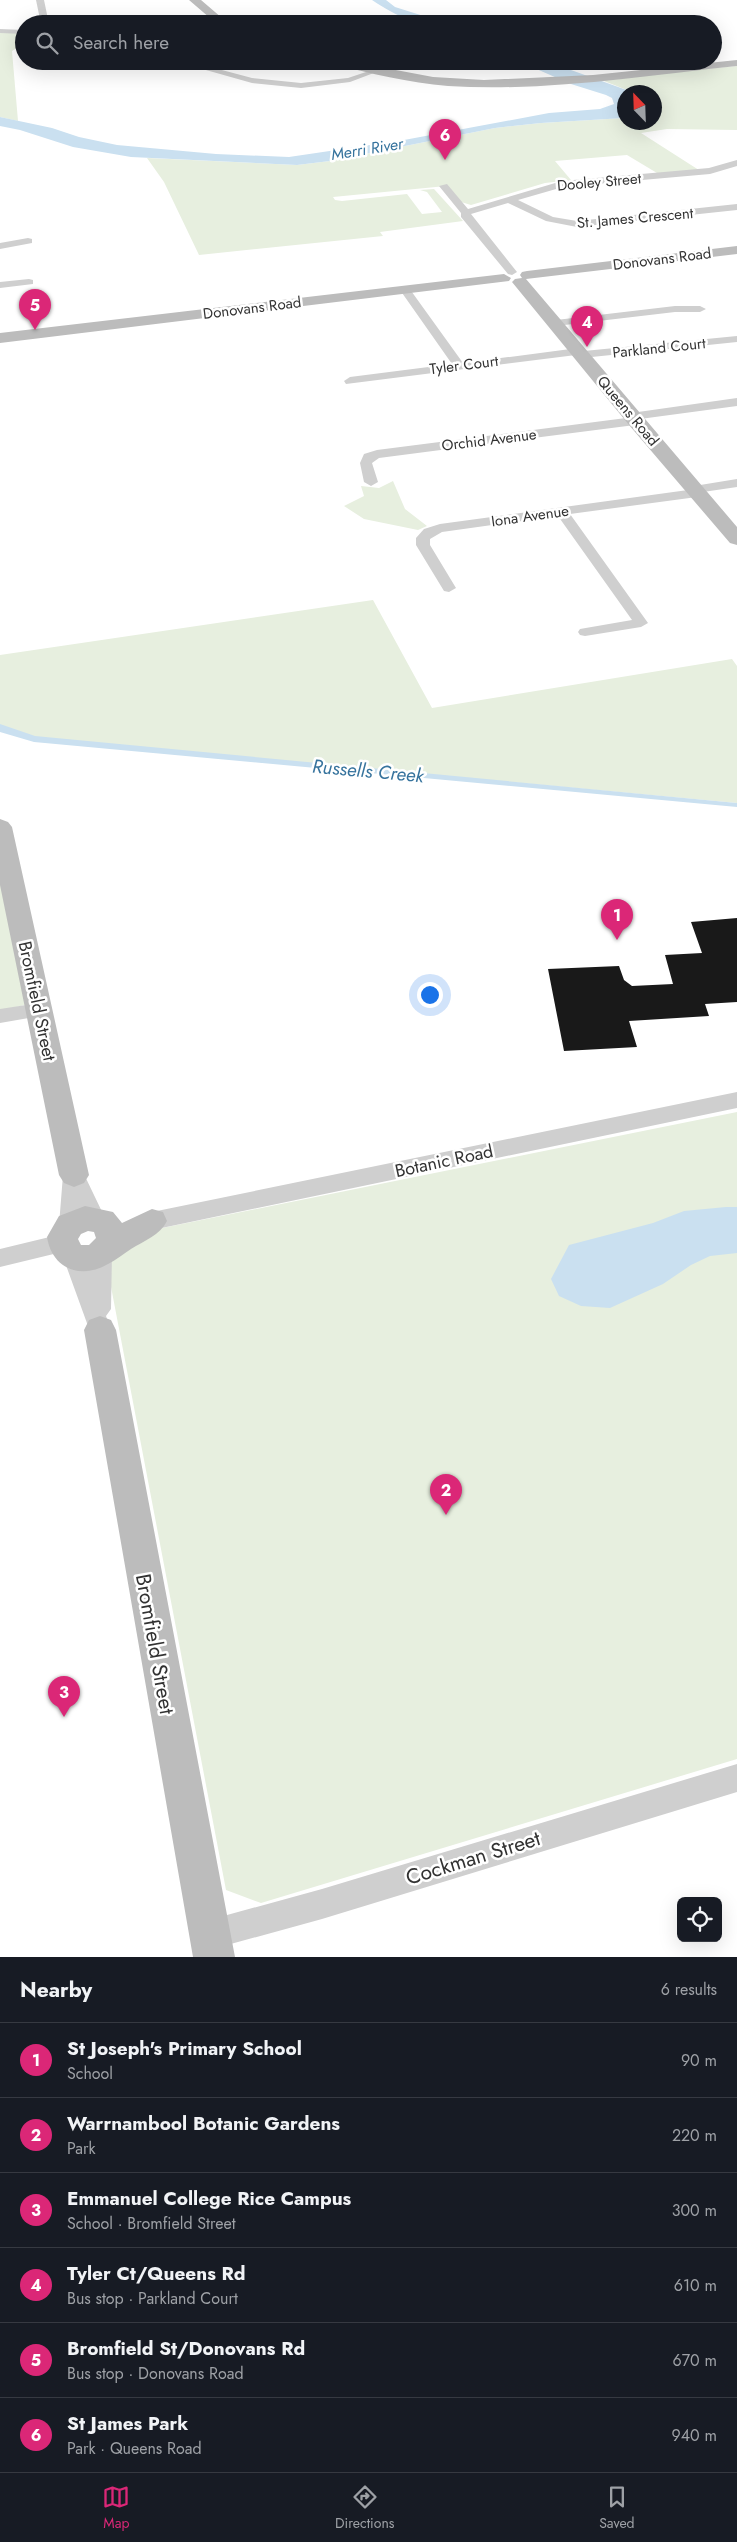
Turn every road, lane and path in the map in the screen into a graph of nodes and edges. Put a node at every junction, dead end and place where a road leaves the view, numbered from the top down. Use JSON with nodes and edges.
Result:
{"nodes":[{"id":1,"x":40,"y":0,"type":"edge"},
{"id":2,"x":194,"y":0,"type":"edge"},
{"id":3,"x":43,"y":15,"type":"edge"},
{"id":4,"x":213,"y":15,"type":"edge"},
{"id":5,"x":0,"y":31,"type":"edge"},
{"id":6,"x":15,"y":32,"type":"edge"},
{"id":7,"x":737,"y":64,"type":"edge"},
{"id":8,"x":722,"y":65,"type":"edge"},
{"id":9,"x":210,"y":70,"type":"edge"},
{"id":10,"x":371,"y":70,"type":"edge"},
{"id":11,"x":672,"y":70,"type":"edge"},
{"id":12,"x":375,"y":71,"type":"junction"},
{"id":13,"x":737,"y":163,"type":"edge"},
{"id":14,"x":444,"y":186,"type":"dead end"},
{"id":15,"x":508,"y":199,"type":"junction"},
{"id":16,"x":737,"y":207,"type":"edge"},
{"id":17,"x":466,"y":214,"type":"junction"},
{"id":18,"x":28,"y":241,"type":"dead end"},
{"id":19,"x":0,"y":246,"type":"edge"},
{"id":20,"x":737,"y":250,"type":"edge"},
{"id":21,"x":516,"y":276,"type":"junction"},
{"id":22,"x":29,"y":282,"type":"dead end"},
{"id":23,"x":0,"y":285,"type":"edge"},
{"id":24,"x":405,"y":290,"type":"junction"},
{"id":25,"x":700,"y":309,"type":"dead end"},
{"id":26,"x":556,"y":323,"type":"junction"},
{"id":27,"x":0,"y":338,"type":"edge"},
{"id":28,"x":737,"y":340,"type":"edge"},
{"id":29,"x":580,"y":353,"type":"junction"},
{"id":30,"x":459,"y":366,"type":"junction"},
{"id":31,"x":350,"y":381,"type":"dead end"},
{"id":32,"x":737,"y":402,"type":"edge"},
{"id":33,"x":633,"y":419,"type":"junction"},
{"id":34,"x":371,"y":482,"type":"dead end"},
{"id":35,"x":737,"y":483,"type":"edge"},
{"id":36,"x":696,"y":491,"type":"junction"},
{"id":37,"x":562,"y":512,"type":"junction"},
{"id":38,"x":737,"y":539,"type":"edge"},
{"id":39,"x":448,"y":588,"type":"dead end"},
{"id":40,"x":586,"y":632,"type":"dead end"},
{"id":41,"x":0,"y":827,"type":"edge"},
{"id":42,"x":39,"y":1010,"type":"junction"},
{"id":43,"x":0,"y":1016,"type":"edge"},
{"id":44,"x":737,"y":1100,"type":"edge"},
{"id":45,"x":74,"y":1174,"type":"joint"},
{"id":46,"x":152,"y":1221,"type":"joint"},
{"id":47,"x":88,"y":1238,"type":"junction"},
{"id":48,"x":0,"y":1258,"type":"edge"},
{"id":49,"x":100,"y":1330,"type":"joint"},
{"id":50,"x":737,"y":1778,"type":"edge"},
{"id":51,"x":211,"y":1946,"type":"edge"}],
"edges":[{"from":1,"to":3,"type":"street"},
{"from":2,"to":4,"type":"street"},
{"from":5,"to":6,"type":"street"},
{"from":7,"to":8,"type":"street"},
{"from":9,"to":12,"type":"street"},
{"from":10,"to":12,"type":"street"},
{"from":11,"to":12,"type":"street"},
{"from":13,"to":15,"type":"street","name":"Dooley Street"},
{"from":14,"to":17,"type":"street","name":"Queens Road"},
{"from":15,"to":16,"type":"street","name":"St. James Crescent"},
{"from":15,"to":17,"type":"street","name":"Dooley Street"},
{"from":17,"to":21,"type":"street","name":"Queens Road"},
{"from":18,"to":19,"type":"street"},
{"from":20,"to":21,"type":"street","name":"Donovans Road"},
{"from":21,"to":24,"type":"street","name":"Donovans Road"},
{"from":21,"to":26,"type":"street","name":"Queens Road"},
{"from":22,"to":23,"type":"street"},
{"from":24,"to":27,"type":"street","name":"Donovans Road"},
{"from":24,"to":30,"type":"street"},
{"from":25,"to":26,"type":"street"},
{"from":26,"to":29,"type":"street","name":"Queens Road"},
{"from":28,"to":29,"type":"street","name":"Parkland Court"},
{"from":29,"to":30,"type":"street","name":"Tyler Court"},
{"from":29,"to":33,"type":"street","name":"Queens Road"},
{"from":30,"to":31,"type":"street","name":"Tyler Court"},
{"from":32,"to":33,"type":"street"},
{"from":33,"to":34,"type":"street","name":"Orchid Avenue"},
{"from":33,"to":36,"type":"street","name":"Queens Road"},
{"from":35,"to":36,"type":"street","name":"Iona Avenue"},
{"from":36,"to":37,"type":"street","name":"Iona Avenue"},
{"from":36,"to":38,"type":"street","name":"Queens Road"},
{"from":37,"to":39,"type":"street","name":"Iona Avenue"},
{"from":37,"to":40,"type":"street"},
{"from":41,"to":42,"type":"street","name":"Bromfield Street"},
{"from":42,"to":43,"type":"street"},
{"from":42,"to":45,"type":"street","name":"Bromfield Street"},
{"from":44,"to":46,"type":"street","name":"Botanic Road"},
{"from":45,"to":47,"type":"street","name":"Bromfield Street"},
{"from":46,"to":47,"type":"street","name":"Botanic Road"},
{"from":47,"to":48,"type":"street","name":"Botanic Road"},
{"from":47,"to":49,"type":"street","name":"Bromfield Street"},
{"from":49,"to":51,"type":"street","name":"Bromfield Street"},
{"from":50,"to":51,"type":"street","name":"Cockman Street"}]}
